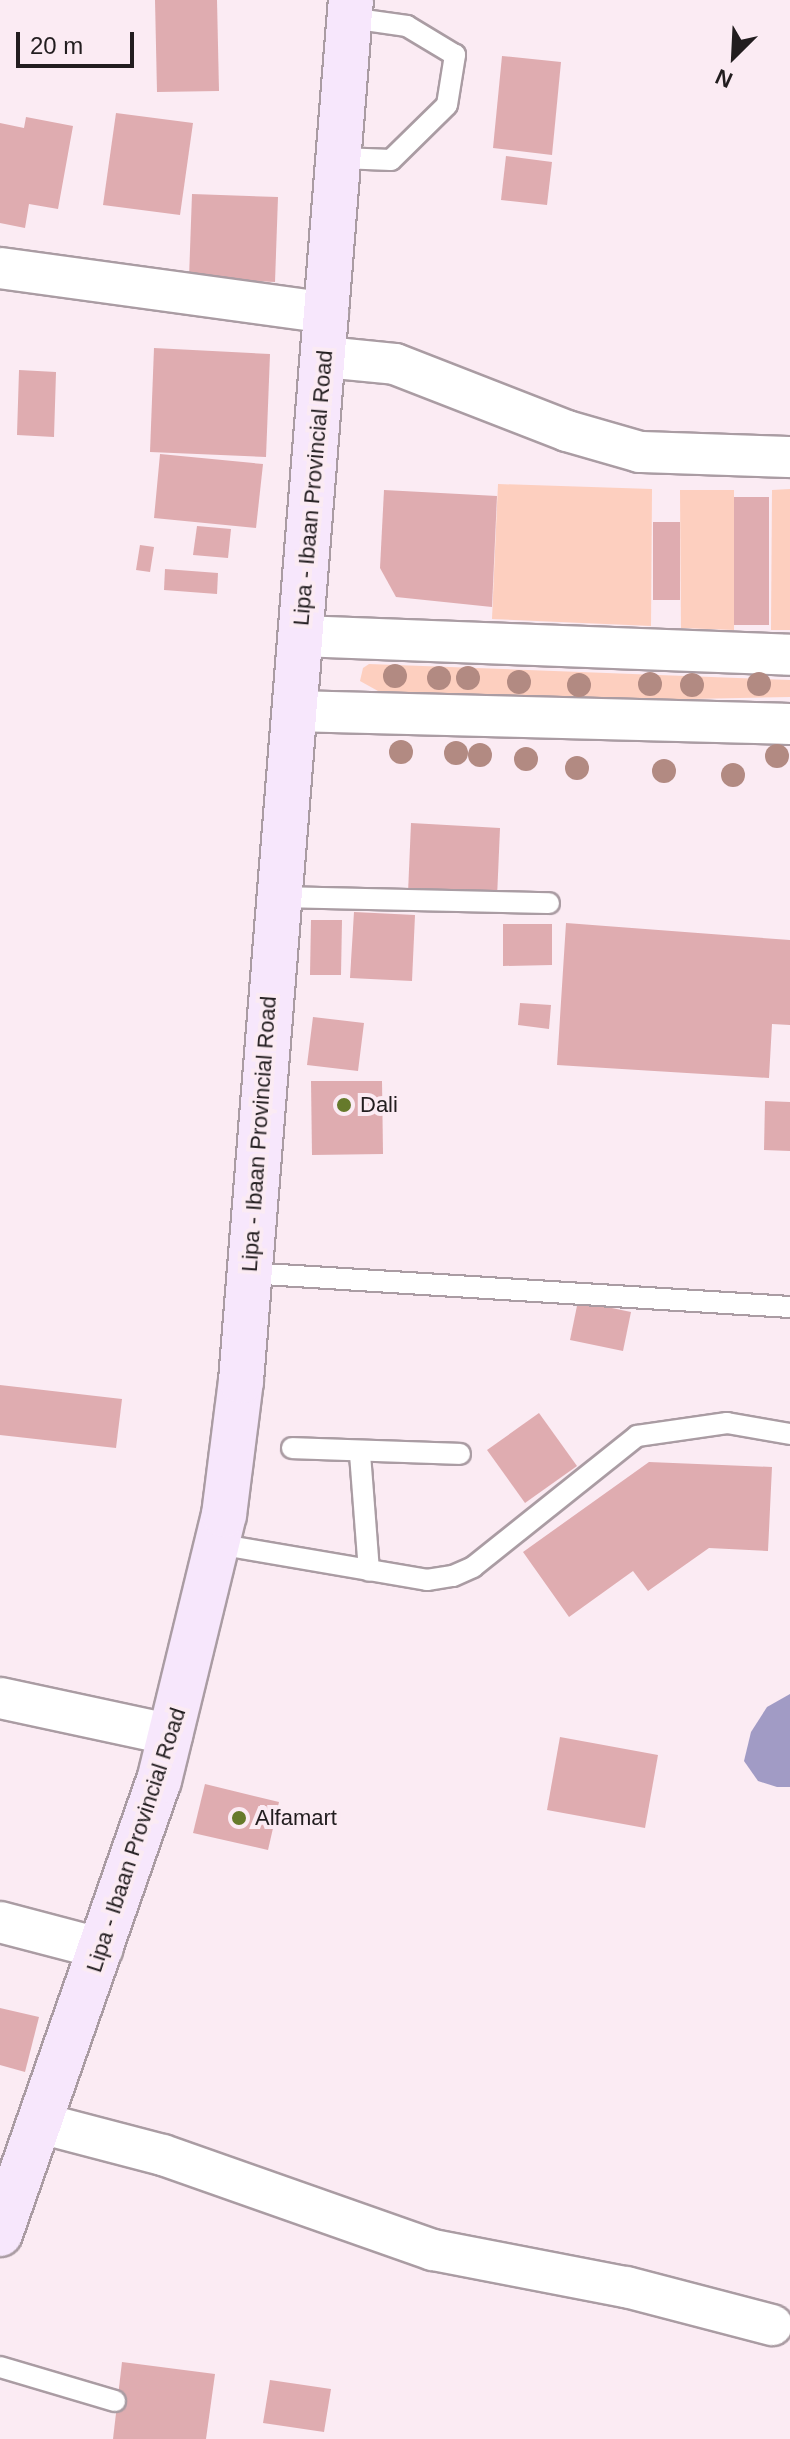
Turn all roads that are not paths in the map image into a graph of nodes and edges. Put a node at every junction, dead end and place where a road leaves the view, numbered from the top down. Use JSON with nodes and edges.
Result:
{"nodes":[{"id":1,"x":350,"y":9,"type":"edge"},
{"id":2,"x":341,"y":158,"type":"junction"},
{"id":3,"x":0,"y":268,"type":"edge"},
{"id":4,"x":328,"y":313,"type":"junction"},
{"id":5,"x":325,"y":357,"type":"junction"},
{"id":6,"x":790,"y":457,"type":"edge"},
{"id":7,"x":300,"y":636,"type":"junction"},
{"id":8,"x":790,"y":655,"type":"edge"},
{"id":9,"x":293,"y":711,"type":"junction"},
{"id":10,"x":790,"y":724,"type":"edge"},
{"id":11,"x":278,"y":897,"type":"junction"},
{"id":12,"x":549,"y":903,"type":"dead end"},
{"id":13,"x":248,"y":1273,"type":"junction"},
{"id":14,"x":790,"y":1307,"type":"edge"},
{"id":15,"x":790,"y":1434,"type":"edge"},
{"id":16,"x":292,"y":1448,"type":"dead end"},
{"id":17,"x":360,"y":1454,"type":"junction"},
{"id":18,"x":460,"y":1454,"type":"dead end"},
{"id":19,"x":217,"y":1544,"type":"junction"},
{"id":20,"x":369,"y":1571,"type":"junction"},
{"id":21,"x":0,"y":1698,"type":"edge"},
{"id":22,"x":172,"y":1735,"type":"junction"},
{"id":23,"x":0,"y":1922,"type":"edge"},
{"id":24,"x":103,"y":1949,"type":"junction"},
{"id":25,"x":40,"y":2123,"type":"junction"},
{"id":26,"x":0,"y":2234,"type":"edge"},
{"id":27,"x":772,"y":2325,"type":"dead end"},
{"id":28,"x":0,"y":2367,"type":"edge"},
{"id":29,"x":115,"y":2401,"type":"dead end"}],
"edges":[{"from":1,"to":2,"type":"main road","name":"Lipa - Ibaan Provincial Road"},
{"from":1,"to":2,"type":"lane"},
{"from":2,"to":4,"type":"main road","name":"Lipa - Ibaan Provincial Road"},
{"from":3,"to":4,"type":"street"},
{"from":4,"to":5,"type":"main road","name":"Lipa - Ibaan Provincial Road"},
{"from":5,"to":6,"type":"street"},
{"from":5,"to":7,"type":"main road","name":"Lipa - Ibaan Provincial Road"},
{"from":7,"to":8,"type":"street"},
{"from":7,"to":9,"type":"main road","name":"Lipa - Ibaan Provincial Road"},
{"from":9,"to":10,"type":"street"},
{"from":9,"to":11,"type":"main road","name":"Lipa - Ibaan Provincial Road"},
{"from":11,"to":12,"type":"lane"},
{"from":11,"to":13,"type":"main road","name":"Lipa - Ibaan Provincial Road"},
{"from":13,"to":14,"type":"lane"},
{"from":13,"to":19,"type":"main road","name":"Lipa - Ibaan Provincial Road"},
{"from":15,"to":20,"type":"lane"},
{"from":16,"to":17,"type":"lane"},
{"from":17,"to":18,"type":"lane"},
{"from":17,"to":20,"type":"lane"},
{"from":19,"to":20,"type":"lane"},
{"from":19,"to":22,"type":"main road","name":"Lipa - Ibaan Provincial Road"},
{"from":21,"to":22,"type":"street"},
{"from":22,"to":24,"type":"main road","name":"Lipa - Ibaan Provincial Road"},
{"from":23,"to":24,"type":"street"},
{"from":24,"to":25,"type":"main road","name":"Lipa - Ibaan Provincial Road"},
{"from":25,"to":26,"type":"main road","name":"Lipa - Ibaan Provincial Road"},
{"from":25,"to":27,"type":"street"},
{"from":28,"to":29,"type":"lane"}]}
